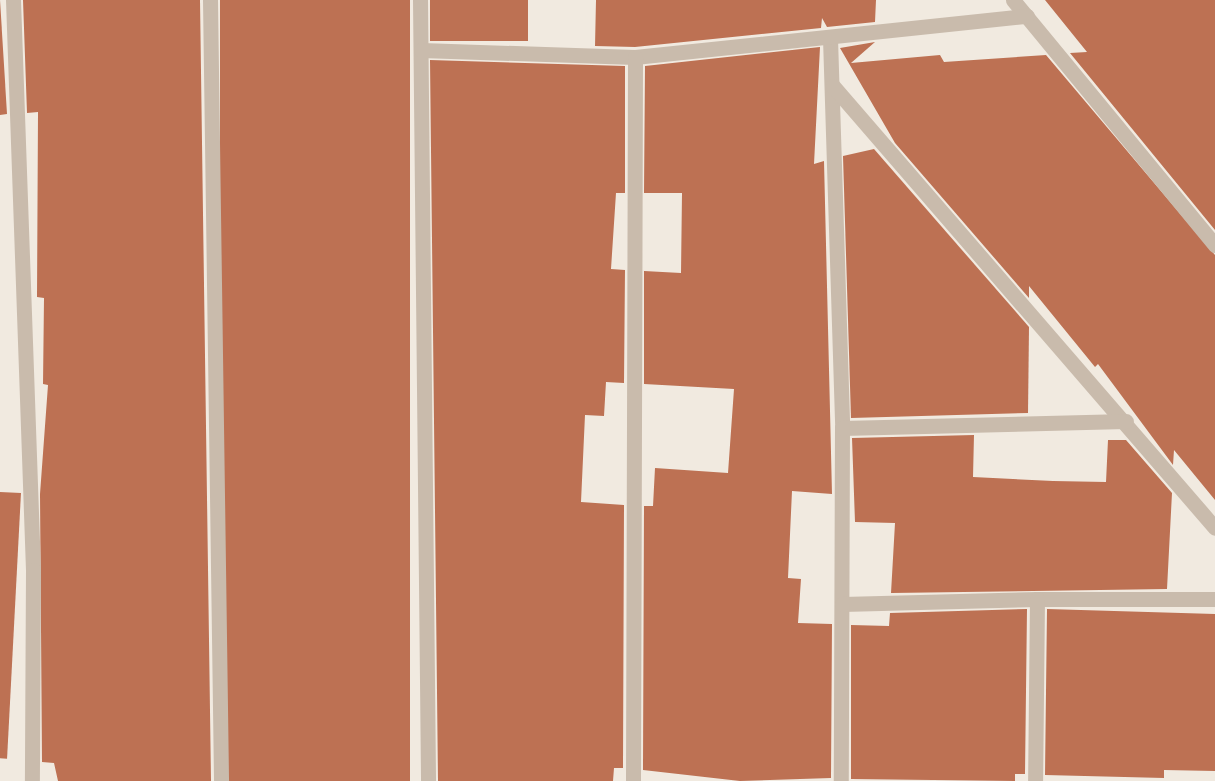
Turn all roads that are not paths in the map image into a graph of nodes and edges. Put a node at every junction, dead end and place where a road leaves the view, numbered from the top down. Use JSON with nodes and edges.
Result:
{"nodes":[{"id":1,"x":13,"y":0,"type":"edge"},
{"id":2,"x":210,"y":0,"type":"edge"},
{"id":3,"x":420,"y":0,"type":"edge"},
{"id":4,"x":1013,"y":0,"type":"edge"},
{"id":5,"x":1027,"y":16,"type":"junction"},
{"id":6,"x":830,"y":38,"type":"junction"},
{"id":7,"x":421,"y":50,"type":"junction"},
{"id":8,"x":635,"y":57,"type":"junction"},
{"id":9,"x":833,"y":86,"type":"junction"},
{"id":10,"x":1215,"y":245,"type":"edge"},
{"id":11,"x":1126,"y":422,"type":"junction"},
{"id":12,"x":842,"y":428,"type":"junction"},
{"id":13,"x":1215,"y":528,"type":"edge"},
{"id":14,"x":1037,"y":599,"type":"junction"},
{"id":15,"x":1215,"y":599,"type":"edge"},
{"id":16,"x":842,"y":604,"type":"junction"},
{"id":17,"x":32,"y":781,"type":"edge"},
{"id":18,"x":220,"y":781,"type":"edge"},
{"id":19,"x":428,"y":781,"type":"edge"},
{"id":20,"x":633,"y":781,"type":"edge"},
{"id":21,"x":841,"y":781,"type":"edge"},
{"id":22,"x":1035,"y":781,"type":"edge"}],
"edges":[{"from":1,"to":17,"type":"street"},
{"from":2,"to":18,"type":"street"},
{"from":3,"to":7,"type":"street"},
{"from":4,"to":5,"type":"street"},
{"from":5,"to":6,"type":"street"},
{"from":5,"to":10,"type":"street"},
{"from":6,"to":8,"type":"street"},
{"from":6,"to":9,"type":"street"},
{"from":7,"to":8,"type":"street"},
{"from":7,"to":19,"type":"street"},
{"from":8,"to":20,"type":"street"},
{"from":9,"to":11,"type":"street"},
{"from":9,"to":12,"type":"street"},
{"from":11,"to":12,"type":"street"},
{"from":11,"to":13,"type":"street"},
{"from":12,"to":16,"type":"street"},
{"from":14,"to":15,"type":"street"},
{"from":14,"to":16,"type":"street"},
{"from":14,"to":22,"type":"street"},
{"from":16,"to":21,"type":"street"}]}
